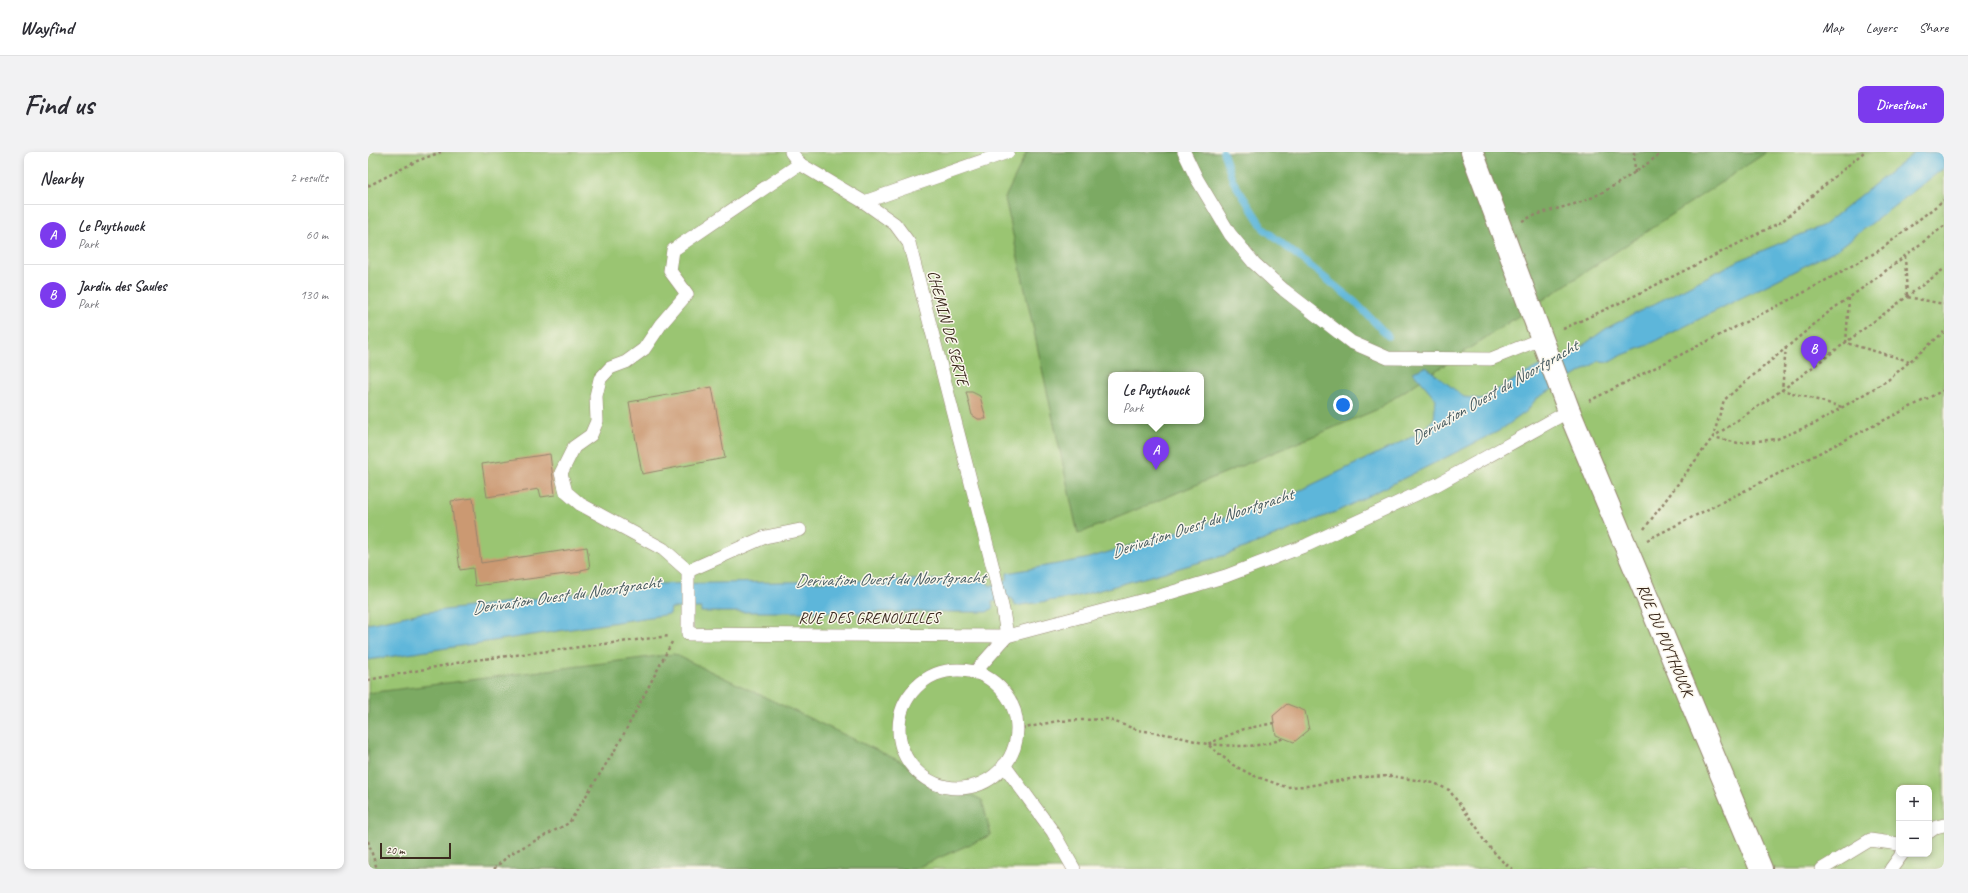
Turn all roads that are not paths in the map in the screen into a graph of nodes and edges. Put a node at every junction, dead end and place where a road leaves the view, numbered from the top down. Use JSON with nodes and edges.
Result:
{"nodes":[{"id":1,"x":791,"y":152,"type":"edge"},
{"id":2,"x":1008,"y":152,"type":"edge"},
{"id":3,"x":1184,"y":152,"type":"edge"},
{"id":4,"x":1472,"y":152,"type":"edge"},
{"id":5,"x":800,"y":164,"type":"junction"},
{"id":6,"x":864,"y":202,"type":"junction"},
{"id":7,"x":1544,"y":347,"type":"junction"},
{"id":8,"x":1567,"y":405,"type":"junction"},
{"id":9,"x":800,"y":530,"type":"dead end"},
{"id":10,"x":688,"y":574,"type":"junction"},
{"id":11,"x":1007,"y":636,"type":"junction"},
{"id":12,"x":974,"y":673,"type":"junction"},
{"id":13,"x":1004,"y":765,"type":"junction"},
{"id":14,"x":1944,"y":825,"type":"edge"},
{"id":15,"x":1932,"y":830,"type":"edge"},
{"id":16,"x":1896,"y":844,"type":"edge"},
{"id":17,"x":1900,"y":857,"type":"edge"},
{"id":18,"x":1074,"y":869,"type":"edge"},
{"id":19,"x":1761,"y":869,"type":"edge"},
{"id":20,"x":1822,"y":869,"type":"edge"},
{"id":21,"x":1891,"y":869,"type":"edge"}],
"edges":[{"from":1,"to":5,"type":"lane","name":"CHEMIN DE SERTE"},
{"from":2,"to":6,"type":"lane"},
{"from":3,"to":7,"type":"lane"},
{"from":4,"to":7,"type":"street","name":"RUE DU PUYTHOUCK"},
{"from":5,"to":6,"type":"lane","name":"CHEMIN DE SERTE"},
{"from":5,"to":10,"type":"lane"},
{"from":6,"to":11,"type":"lane","name":"CHEMIN DE SERTE"},
{"from":7,"to":8,"type":"street","name":"RUE DU PUYTHOUCK"},
{"from":8,"to":11,"type":"lane","name":"RUE DES GRENOUILLES"},
{"from":8,"to":19,"type":"street","name":"RUE DU PUYTHOUCK"},
{"from":9,"to":10,"type":"lane"},
{"from":10,"to":11,"type":"lane","name":"RUE DES GRENOUILLES"},
{"from":11,"to":12,"type":"lane"},
{"from":12,"to":13,"type":"lane"},
{"from":12,"to":13,"type":"lane"},
{"from":13,"to":18,"type":"lane"},
{"from":14,"to":15,"type":"lane"},
{"from":16,"to":20,"type":"lane"},
{"from":17,"to":21,"type":"lane"}]}
